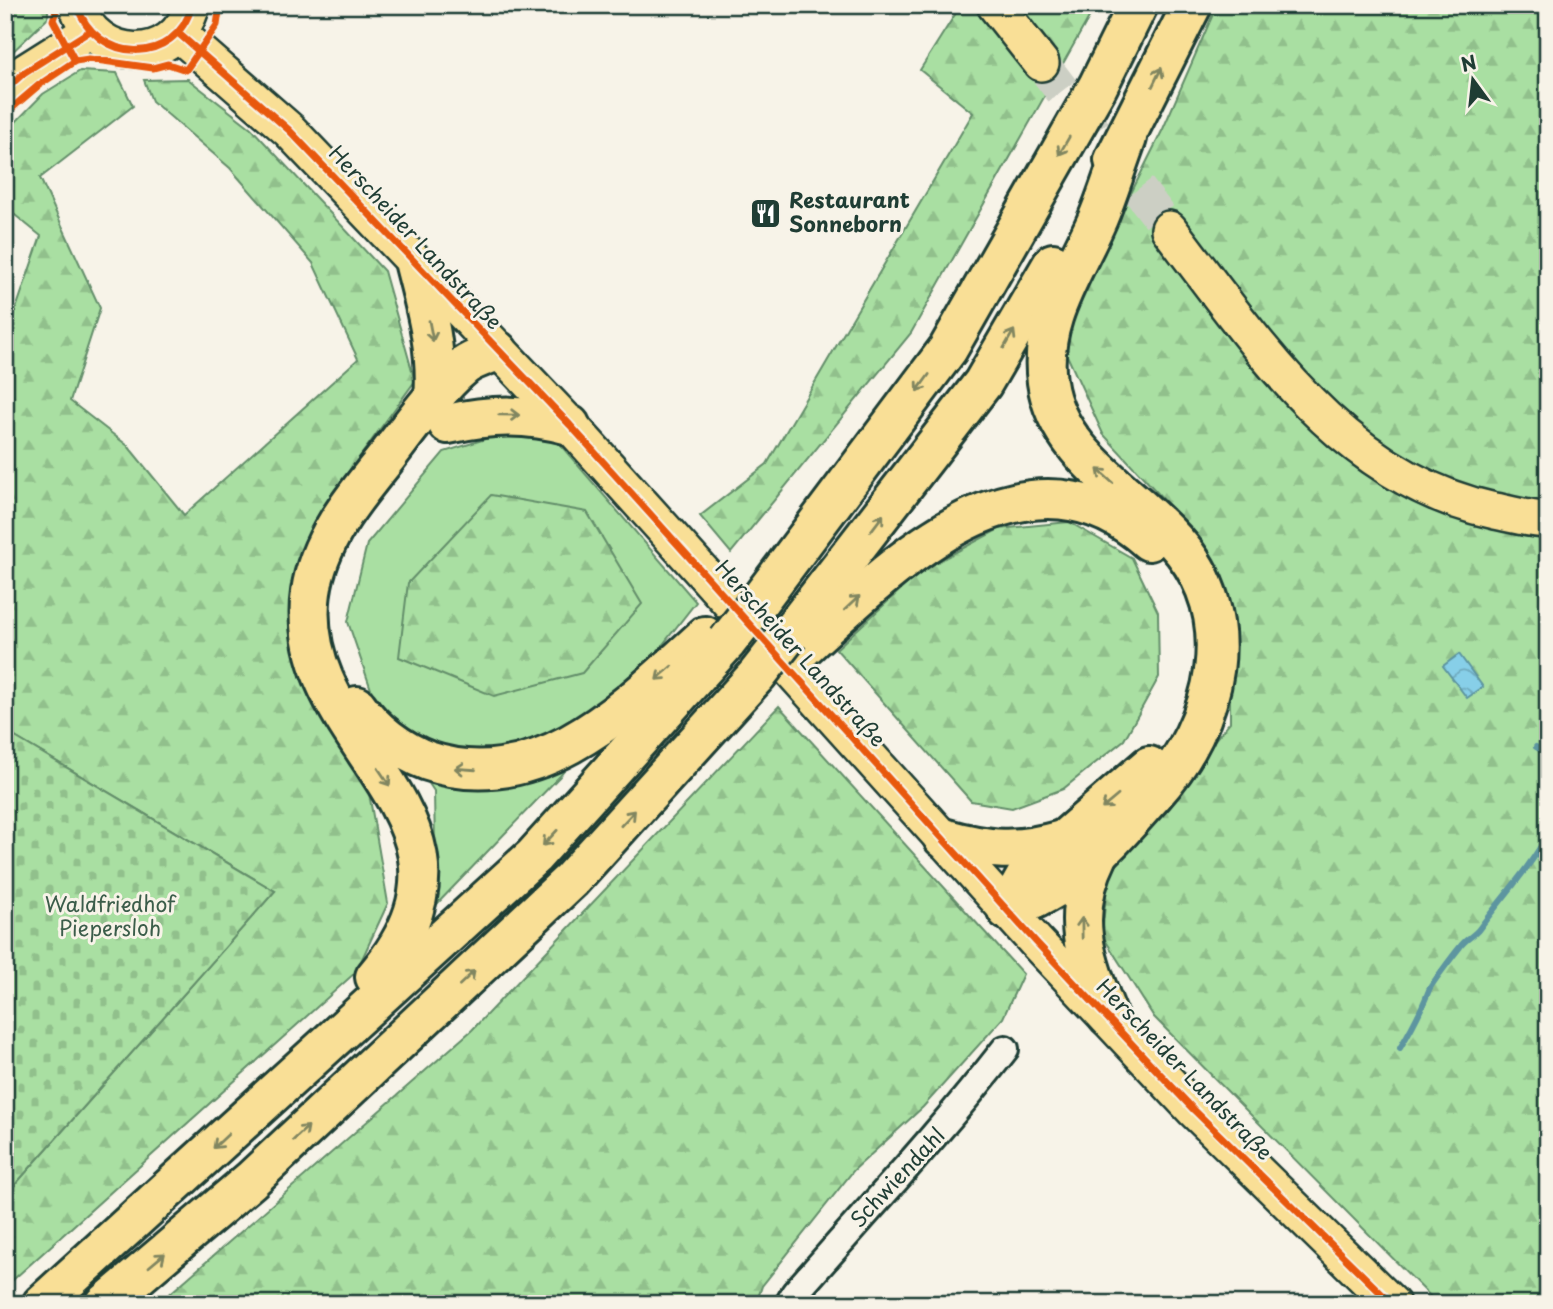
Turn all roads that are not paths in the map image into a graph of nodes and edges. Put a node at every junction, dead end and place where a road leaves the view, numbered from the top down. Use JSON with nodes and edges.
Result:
{"nodes":[{"id":1,"x":995,"y":5,"type":"edge"},
{"id":2,"x":1138,"y":5,"type":"edge"},
{"id":3,"x":1192,"y":5,"type":"edge"},
{"id":4,"x":83,"y":18,"type":"edge"},
{"id":5,"x":185,"y":19,"type":"edge"},
{"id":6,"x":1041,"y":63,"type":"tunnel mouth"},
{"id":7,"x":5,"y":90,"type":"edge"},
{"id":8,"x":1127,"y":138,"type":"junction"},
{"id":9,"x":1169,"y":229,"type":"tunnel mouth"},
{"id":10,"x":415,"y":265,"type":"junction"},
{"id":11,"x":498,"y":351,"type":"junction"},
{"id":12,"x":441,"y":412,"type":"junction"},
{"id":13,"x":570,"y":425,"type":"junction"},
{"id":14,"x":1548,"y":520,"type":"edge"},
{"id":15,"x":721,"y":635,"type":"junction"},
{"id":16,"x":795,"y":641,"type":"junction"},
{"id":17,"x":943,"y":838,"type":"junction"},
{"id":18,"x":1082,"y":847,"type":"junction"},
{"id":19,"x":1007,"y":910,"type":"junction"},
{"id":20,"x":1108,"y":1016,"type":"junction"},
{"id":21,"x":1005,"y":1049,"type":"dead end"},
{"id":22,"x":290,"y":1078,"type":"junction"},
{"id":23,"x":42,"y":1304,"type":"edge"},
{"id":24,"x":105,"y":1304,"type":"edge"},
{"id":25,"x":789,"y":1304,"type":"edge"},
{"id":26,"x":1392,"y":1304,"type":"edge"}],
"edges":[{"from":1,"to":6,"type":"main road"},
{"from":2,"to":15,"type":"highway","one_way":true},
{"from":8,"to":3,"type":"highway","one_way":true},
{"from":4,"to":5,"type":"main road"},
{"from":4,"to":7,"type":"main road"},
{"from":5,"to":10,"type":"main road","name":"Herscheider Landstraße"},
{"from":16,"to":8,"type":"highway","one_way":true},
{"from":18,"to":8,"type":"highway","one_way":true},
{"from":9,"to":14,"type":"main road"},
{"from":10,"to":11,"type":"main road","name":"Herscheider Landstraße"},
{"from":10,"to":12,"type":"highway","one_way":true},
{"from":11,"to":12,"type":"highway"},
{"from":11,"to":13,"type":"main road","name":"Herscheider Landstraße"},
{"from":12,"to":13,"type":"highway","one_way":true},
{"from":15,"to":12,"type":"highway","one_way":true},
{"from":12,"to":22,"type":"highway","one_way":true},
{"from":13,"to":17,"type":"main road","name":"Herscheider Landstraße"},
{"from":15,"to":22,"type":"highway","one_way":true},
{"from":16,"to":18,"type":"highway","one_way":true},
{"from":24,"to":16,"type":"highway","one_way":true,"bridge":true},
{"from":17,"to":18,"type":"highway"},
{"from":17,"to":19,"type":"main road","name":"Herscheider Landstraße"},
{"from":18,"to":19,"type":"highway"},
{"from":20,"to":18,"type":"highway","one_way":true},
{"from":19,"to":20,"type":"main road","name":"Herscheider Landstraße"},
{"from":20,"to":26,"type":"main road","name":"Herscheider Landstraße"},
{"from":21,"to":25,"type":"street","name":"Schwiendahl"},
{"from":22,"to":23,"type":"highway","one_way":true}]}
